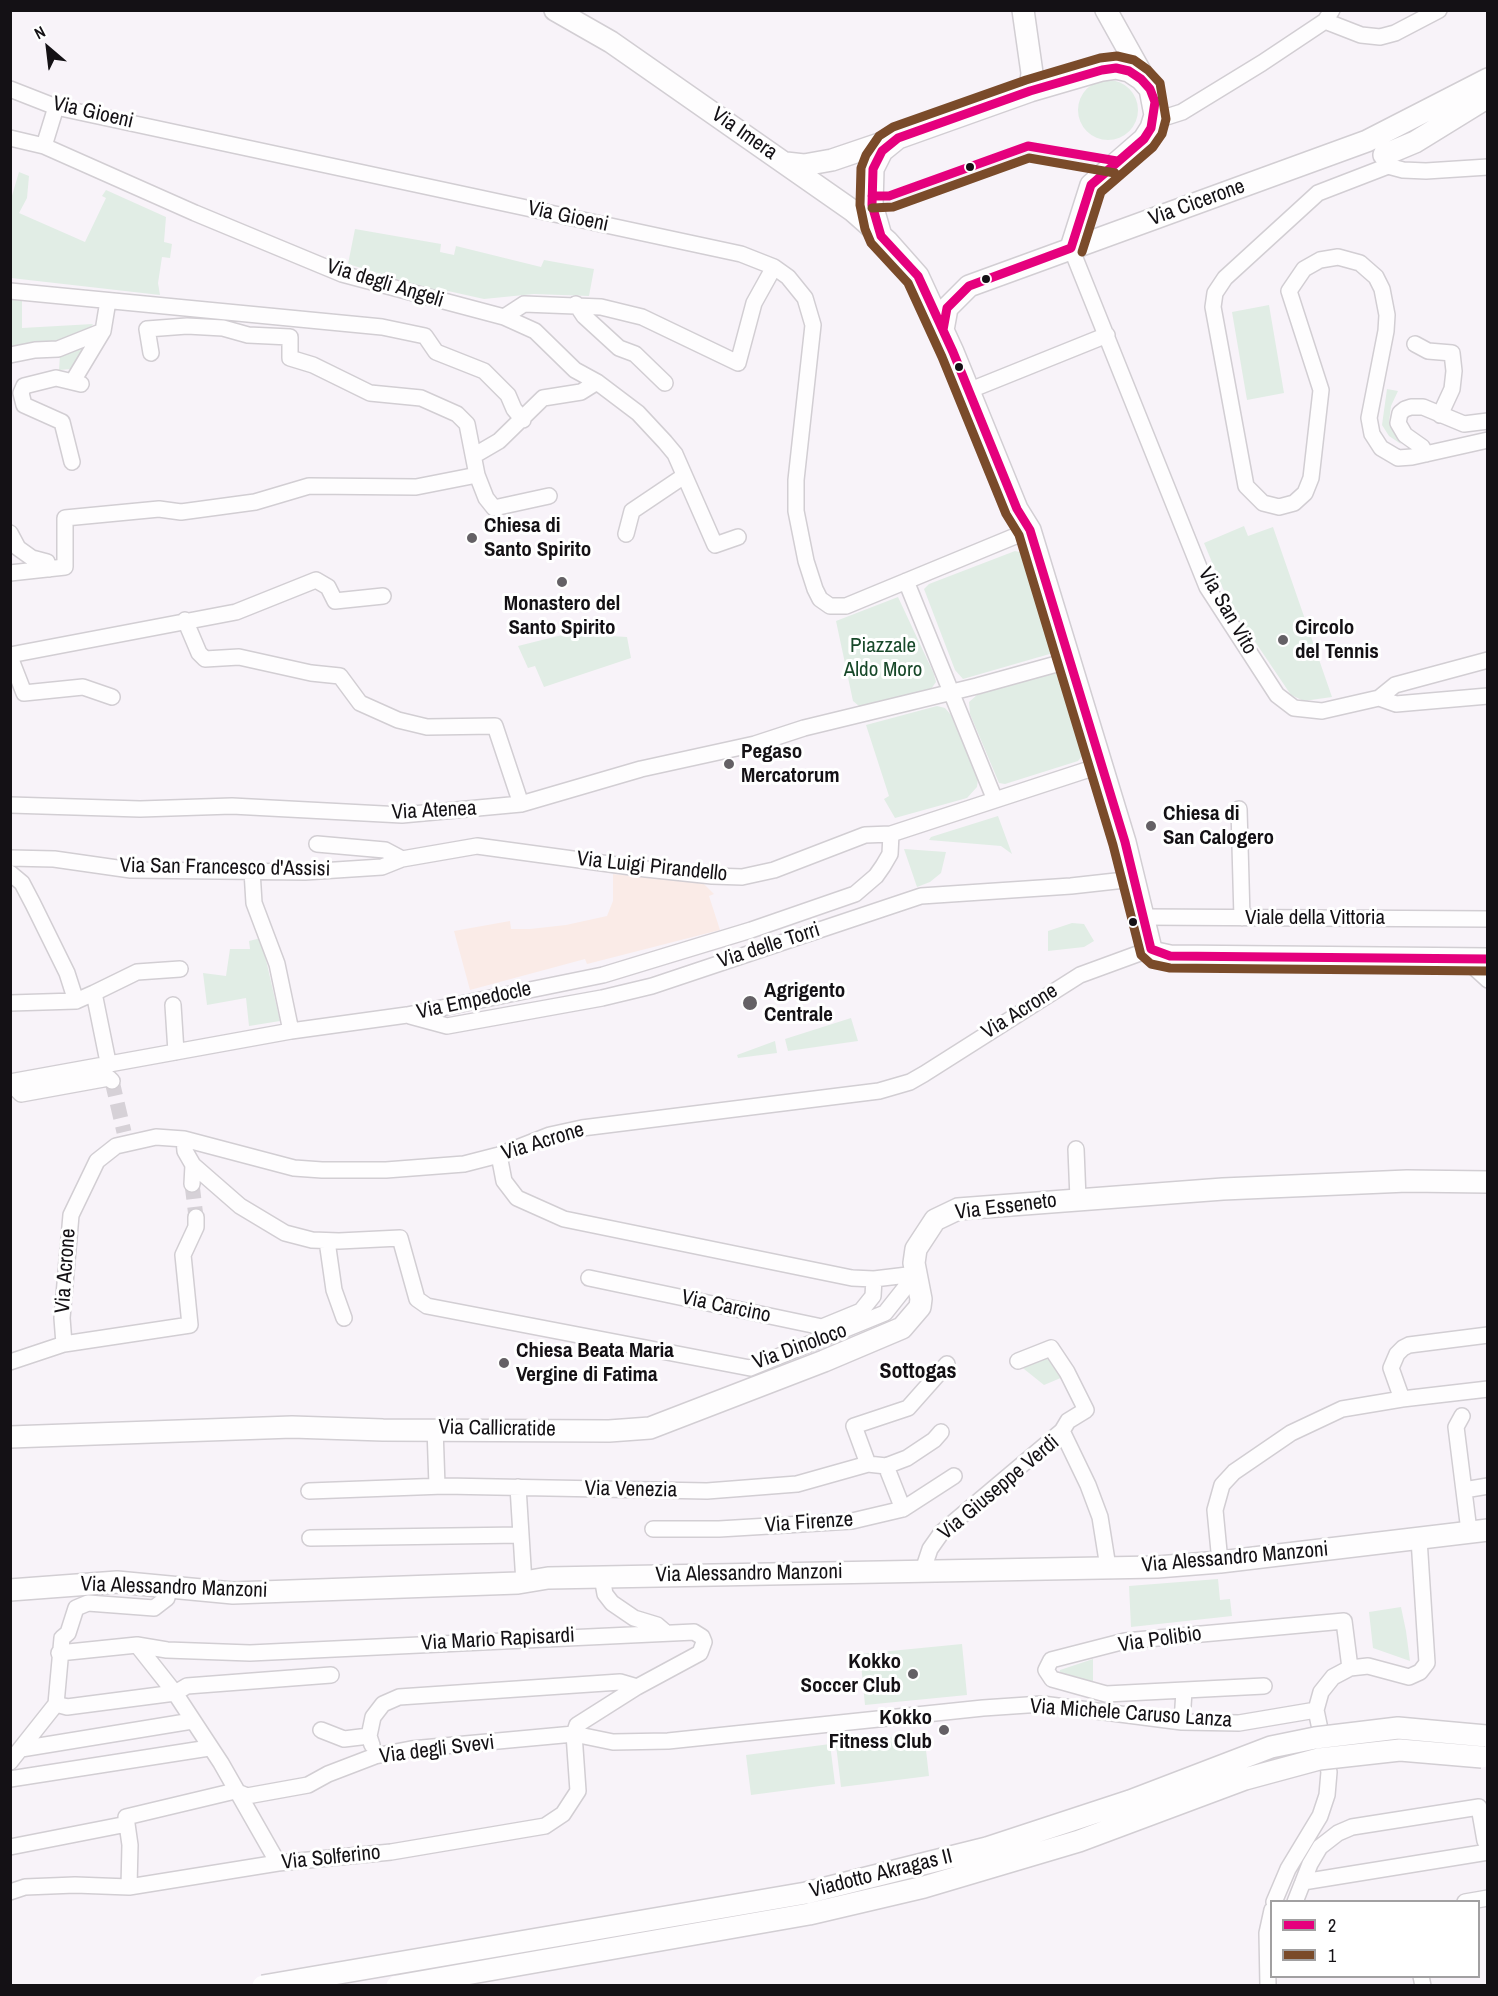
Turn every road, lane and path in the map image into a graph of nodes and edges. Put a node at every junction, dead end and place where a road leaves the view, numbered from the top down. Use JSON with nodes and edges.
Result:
{"nodes":[{"id":1,"x":555,"y":10,"type":"edge"},
{"id":2,"x":1023,"y":10,"type":"edge"},
{"id":3,"x":1106,"y":10,"type":"edge"},
{"id":4,"x":1439,"y":10,"type":"edge"},
{"id":5,"x":1328,"y":16,"type":"edge"},
{"id":6,"x":1488,"y":80,"type":"edge"},
{"id":7,"x":10,"y":89,"type":"edge"},
{"id":8,"x":1150,"y":89,"type":"junction"},
{"id":9,"x":1030,"y":91,"type":"junction"},
{"id":10,"x":1488,"y":97,"type":"edge"},
{"id":11,"x":56,"y":107,"type":"junction"},
{"id":12,"x":1154,"y":121,"type":"junction"},
{"id":13,"x":10,"y":138,"type":"edge"},
{"id":14,"x":898,"y":138,"type":"junction"},
{"id":15,"x":1367,"y":141,"type":"junction"},
{"id":16,"x":44,"y":146,"type":"junction"},
{"id":17,"x":1386,"y":160,"type":"junction"},
{"id":18,"x":786,"y":163,"type":"junction"},
{"id":19,"x":1488,"y":167,"type":"edge"},
{"id":20,"x":881,"y":236,"type":"junction"},
{"id":21,"x":1071,"y":249,"type":"junction"},
{"id":22,"x":774,"y":267,"type":"junction"},
{"id":23,"x":918,"y":276,"type":"junction"},
{"id":24,"x":969,"y":286,"type":"junction"},
{"id":25,"x":10,"y":291,"type":"edge"},
{"id":26,"x":108,"y":301,"type":"junction"},
{"id":27,"x":576,"y":304,"type":"junction"},
{"id":28,"x":278,"y":316,"type":"junction"},
{"id":29,"x":504,"y":317,"type":"junction"},
{"id":30,"x":943,"y":330,"type":"junction"},
{"id":31,"x":103,"y":331,"type":"junction"},
{"id":32,"x":1107,"y":335,"type":"junction"},
{"id":33,"x":283,"y":336,"type":"junction"},
{"id":34,"x":1415,"y":344,"type":"dead end"},
{"id":35,"x":152,"y":353,"type":"dead end"},
{"id":36,"x":10,"y":355,"type":"edge"},
{"id":37,"x":597,"y":382,"type":"junction"},
{"id":38,"x":665,"y":383,"type":"dead end"},
{"id":39,"x":968,"y":391,"type":"junction"},
{"id":40,"x":1440,"y":415,"type":"junction"},
{"id":41,"x":523,"y":420,"type":"junction"},
{"id":42,"x":1488,"y":421,"type":"edge"},
{"id":43,"x":1488,"y":440,"type":"edge"},
{"id":44,"x":1426,"y":454,"type":"junction"},
{"id":45,"x":475,"y":455,"type":"junction"},
{"id":46,"x":72,"y":462,"type":"dead end"},
{"id":47,"x":477,"y":475,"type":"junction"},
{"id":48,"x":684,"y":476,"type":"junction"},
{"id":49,"x":549,"y":496,"type":"dead end"},
{"id":50,"x":1030,"y":530,"type":"junction"},
{"id":51,"x":10,"y":533,"type":"edge"},
{"id":52,"x":626,"y":534,"type":"dead end"},
{"id":53,"x":738,"y":537,"type":"dead end"},
{"id":54,"x":57,"y":568,"type":"junction"},
{"id":55,"x":10,"y":573,"type":"edge"},
{"id":56,"x":906,"y":580,"type":"junction"},
{"id":57,"x":383,"y":596,"type":"dead end"},
{"id":58,"x":184,"y":620,"type":"junction"},
{"id":59,"x":10,"y":656,"type":"edge"},
{"id":60,"x":1071,"y":660,"type":"junction"},
{"id":61,"x":1488,"y":660,"type":"edge"},
{"id":62,"x":951,"y":693,"type":"junction"},
{"id":63,"x":1488,"y":696,"type":"edge"},
{"id":64,"x":112,"y":697,"type":"dead end"},
{"id":65,"x":1378,"y":698,"type":"junction"},
{"id":66,"x":1102,"y":765,"type":"junction"},
{"id":67,"x":994,"y":800,"type":"junction"},
{"id":68,"x":521,"y":804,"type":"junction"},
{"id":69,"x":10,"y":805,"type":"edge"},
{"id":70,"x":1239,"y":809,"type":"dead end"},
{"id":71,"x":891,"y":834,"type":"junction"},
{"id":72,"x":317,"y":844,"type":"dead end"},
{"id":73,"x":477,"y":846,"type":"joint"},
{"id":74,"x":10,"y":858,"type":"edge"},
{"id":75,"x":402,"y":859,"type":"junction"},
{"id":76,"x":252,"y":871,"type":"junction"},
{"id":77,"x":10,"y":873,"type":"edge"},
{"id":78,"x":1134,"y":879,"type":"junction"},
{"id":79,"x":1142,"y":917,"type":"junction"},
{"id":80,"x":1242,"y":918,"type":"junction"},
{"id":81,"x":1488,"y":919,"type":"edge"},
{"id":82,"x":1151,"y":949,"type":"junction"},
{"id":83,"x":1465,"y":959,"type":"junction"},
{"id":84,"x":1488,"y":959,"type":"edge"},
{"id":85,"x":180,"y":969,"type":"dead end"},
{"id":86,"x":1488,"y":980,"type":"edge"},
{"id":87,"x":94,"y":993,"type":"junction"},
{"id":88,"x":76,"y":1001,"type":"junction"},
{"id":89,"x":10,"y":1003,"type":"edge"},
{"id":90,"x":173,"y":1005,"type":"dead end"},
{"id":91,"x":407,"y":1015,"type":"junction"},
{"id":92,"x":291,"y":1031,"type":"junction"},
{"id":93,"x":177,"y":1052,"type":"junction"},
{"id":94,"x":108,"y":1062,"type":"junction"},
{"id":95,"x":112,"y":1082,"type":"dead end"},
{"id":96,"x":10,"y":1083,"type":"edge"},
{"id":97,"x":184,"y":1139,"type":"junction"},
{"id":98,"x":1076,"y":1149,"type":"dead end"},
{"id":99,"x":499,"y":1155,"type":"junction"},
{"id":100,"x":193,"y":1165,"type":"junction"},
{"id":101,"x":1488,"y":1182,"type":"edge"},
{"id":102,"x":192,"y":1184,"type":"tunnel mouth"},
{"id":103,"x":1078,"y":1199,"type":"junction"},
{"id":104,"x":196,"y":1217,"type":"tunnel mouth"},
{"id":105,"x":320,"y":1240,"type":"junction"},
{"id":106,"x":916,"y":1274,"type":"junction"},
{"id":107,"x":589,"y":1278,"type":"dead end"},
{"id":108,"x":874,"y":1279,"type":"junction"},
{"id":109,"x":344,"y":1318,"type":"dead end"},
{"id":110,"x":1488,"y":1335,"type":"edge"},
{"id":111,"x":64,"y":1344,"type":"junction"},
{"id":112,"x":1018,"y":1361,"type":"dead end"},
{"id":113,"x":10,"y":1362,"type":"edge"},
{"id":114,"x":947,"y":1364,"type":"dead end"},
{"id":115,"x":1488,"y":1389,"type":"edge"},
{"id":116,"x":1402,"y":1399,"type":"junction"},
{"id":117,"x":1461,"y":1416,"type":"dead end"},
{"id":118,"x":435,"y":1428,"type":"junction"},
{"id":119,"x":1062,"y":1431,"type":"junction"},
{"id":120,"x":941,"y":1432,"type":"dead end"},
{"id":121,"x":10,"y":1437,"type":"edge"},
{"id":122,"x":868,"y":1464,"type":"junction"},
{"id":123,"x":886,"y":1466,"type":"junction"},
{"id":124,"x":954,"y":1476,"type":"dead end"},
{"id":125,"x":437,"y":1486,"type":"junction"},
{"id":126,"x":1488,"y":1486,"type":"edge"},
{"id":127,"x":518,"y":1487,"type":"junction"},
{"id":128,"x":1464,"y":1490,"type":"junction"},
{"id":129,"x":309,"y":1491,"type":"dead end"},
{"id":130,"x":903,"y":1509,"type":"junction"},
{"id":131,"x":652,"y":1529,"type":"dead end"},
{"id":132,"x":1478,"y":1531,"type":"edge"},
{"id":133,"x":521,"y":1535,"type":"junction"},
{"id":134,"x":310,"y":1538,"type":"dead end"},
{"id":135,"x":1419,"y":1539,"type":"junction"},
{"id":136,"x":1220,"y":1562,"type":"junction"},
{"id":137,"x":1108,"y":1568,"type":"junction"},
{"id":138,"x":922,"y":1573,"type":"junction"},
{"id":139,"x":602,"y":1577,"type":"junction"},
{"id":140,"x":524,"y":1582,"type":"junction"},
{"id":141,"x":169,"y":1587,"type":"junction"},
{"id":142,"x":10,"y":1590,"type":"edge"},
{"id":143,"x":667,"y":1633,"type":"junction"},
{"id":144,"x":137,"y":1645,"type":"junction"},
{"id":145,"x":59,"y":1653,"type":"junction"},
{"id":146,"x":1350,"y":1668,"type":"junction"},
{"id":147,"x":331,"y":1675,"type":"dead end"},
{"id":148,"x":1264,"y":1686,"type":"dead end"},
{"id":149,"x":637,"y":1687,"type":"junction"},
{"id":150,"x":1184,"y":1691,"type":"junction"},
{"id":151,"x":175,"y":1693,"type":"junction"},
{"id":152,"x":56,"y":1704,"type":"junction"},
{"id":153,"x":1316,"y":1710,"type":"junction"},
{"id":154,"x":192,"y":1721,"type":"junction"},
{"id":155,"x":1182,"y":1722,"type":"junction"},
{"id":156,"x":321,"y":1730,"type":"dead end"},
{"id":157,"x":574,"y":1734,"type":"junction"},
{"id":158,"x":369,"y":1736,"type":"junction"},
{"id":159,"x":1487,"y":1736,"type":"edge"},
{"id":160,"x":209,"y":1748,"type":"junction"},
{"id":161,"x":21,"y":1749,"type":"junction"},
{"id":162,"x":375,"y":1756,"type":"junction"},
{"id":163,"x":1485,"y":1757,"type":"edge"},
{"id":164,"x":10,"y":1762,"type":"edge"},
{"id":165,"x":10,"y":1779,"type":"edge"},
{"id":166,"x":234,"y":1791,"type":"junction"},
{"id":167,"x":126,"y":1820,"type":"junction"},
{"id":168,"x":10,"y":1847,"type":"edge"},
{"id":169,"x":1486,"y":1847,"type":"edge"},
{"id":170,"x":278,"y":1863,"type":"junction"},
{"id":171,"x":1303,"y":1882,"type":"junction"},
{"id":172,"x":129,"y":1887,"type":"junction"},
{"id":173,"x":10,"y":1892,"type":"edge"},
{"id":174,"x":1275,"y":1900,"type":"edge"},
{"id":175,"x":1296,"y":1900,"type":"edge"},
{"id":176,"x":1269,"y":1932,"type":"edge"},
{"id":177,"x":263,"y":1986,"type":"edge"},
{"id":178,"x":397,"y":1986,"type":"edge"},
{"id":179,"x":1268,"y":1986,"type":"edge"}],
"edges":[{"from":1,"to":18,"type":"main road","name":"Via Imera"},
{"from":2,"to":9,"type":"main road"},
{"from":3,"to":8,"type":"main road"},
{"from":4,"to":5,"type":"street"},
{"from":5,"to":12,"type":"street"},
{"from":6,"to":15,"type":"main road","name":"Via Cicerone"},
{"from":7,"to":11,"type":"street","name":"Via Gioeni"},
{"from":8,"to":9,"type":"main road"},
{"from":8,"to":12,"type":"main road"},
{"from":9,"to":14,"type":"main road"},
{"from":10,"to":17,"type":"main road"},
{"from":11,"to":16,"type":"street"},
{"from":11,"to":22,"type":"street","name":"Via Gioeni"},
{"from":12,"to":21,"type":"main road"},
{"from":13,"to":16,"type":"street","name":"Via degli Angeli"},
{"from":14,"to":18,"type":"main road"},
{"from":14,"to":20,"type":"main road"},
{"from":15,"to":17,"type":"main road"},
{"from":15,"to":21,"type":"main road","name":"Via Cicerone"},
{"from":16,"to":29,"type":"street","name":"Via degli Angeli"},
{"from":17,"to":19,"type":"street"},
{"from":17,"to":44,"type":"street"},
{"from":18,"to":20,"type":"main road","name":"Via Imera"},
{"from":20,"to":23,"type":"main road","name":"Via Imera"},
{"from":21,"to":24,"type":"main road","name":"Via Cicerone"},
{"from":21,"to":32,"type":"street","name":"Via San Vito"},
{"from":22,"to":27,"type":"street"},
{"from":22,"to":56,"type":"street","name":"Via Gioeni"},
{"from":23,"to":24,"type":"main road"},
{"from":23,"to":30,"type":"main road"},
{"from":24,"to":30,"type":"main road"},
{"from":25,"to":26,"type":"street"},
{"from":26,"to":28,"type":"street"},
{"from":26,"to":31,"type":"street"},
{"from":27,"to":29,"type":"street"},
{"from":27,"to":38,"type":"street"},
{"from":28,"to":33,"type":"street"},
{"from":28,"to":41,"type":"street"},
{"from":29,"to":37,"type":"street","name":"Via degli Angeli"},
{"from":30,"to":39,"type":"main road"},
{"from":31,"to":36,"type":"street"},
{"from":31,"to":46,"type":"street"},
{"from":32,"to":39,"type":"street"},
{"from":32,"to":65,"type":"street","name":"Via San Vito"},
{"from":33,"to":35,"type":"street"},
{"from":33,"to":45,"type":"street"},
{"from":34,"to":40,"type":"street"},
{"from":37,"to":41,"type":"street"},
{"from":37,"to":48,"type":"street","name":"Via degli Angeli"},
{"from":39,"to":50,"type":"main road"},
{"from":40,"to":42,"type":"street"},
{"from":40,"to":44,"type":"street"},
{"from":41,"to":45,"type":"street"},
{"from":43,"to":44,"type":"street"},
{"from":45,"to":47,"type":"street"},
{"from":47,"to":49,"type":"street"},
{"from":47,"to":54,"type":"street"},
{"from":48,"to":52,"type":"street"},
{"from":48,"to":53,"type":"street","name":"Via degli Angeli"},
{"from":50,"to":56,"type":"street"},
{"from":50,"to":60,"type":"main road"},
{"from":51,"to":54,"type":"street"},
{"from":54,"to":55,"type":"street"},
{"from":56,"to":62,"type":"street"},
{"from":57,"to":58,"type":"street"},
{"from":58,"to":59,"type":"street"},
{"from":58,"to":68,"type":"street"},
{"from":59,"to":64,"type":"street"},
{"from":60,"to":62,"type":"street"},
{"from":60,"to":66,"type":"main road"},
{"from":61,"to":65,"type":"street","name":"Via San Vito"},
{"from":62,"to":67,"type":"street"},
{"from":62,"to":68,"type":"street","name":"Via Atenea"},
{"from":63,"to":65,"type":"street"},
{"from":66,"to":67,"type":"street"},
{"from":66,"to":78,"type":"main road"},
{"from":67,"to":71,"type":"street"},
{"from":68,"to":69,"type":"street","name":"Via Atenea"},
{"from":70,"to":80,"type":"street"},
{"from":71,"to":73,"type":"street","name":"Via Luigi Pirandello"},
{"from":71,"to":91,"type":"street","name":"Via Empedocle"},
{"from":72,"to":75,"type":"street","name":"Via San Francesco d'Assisi"},
{"from":73,"to":75,"type":"street","name":"Via San Francesco d'Assisi"},
{"from":74,"to":76,"type":"street","name":"Via San Francesco d'Assisi"},
{"from":75,"to":76,"type":"street","name":"Via San Francesco d'Assisi"},
{"from":76,"to":92,"type":"street"},
{"from":77,"to":88,"type":"street"},
{"from":78,"to":79,"type":"main road"},
{"from":78,"to":91,"type":"street","name":"Via delle Torri"},
{"from":79,"to":80,"type":"street","name":"Viale della Vittoria"},
{"from":79,"to":82,"type":"main road"},
{"from":80,"to":81,"type":"street","name":"Viale della Vittoria"},
{"from":82,"to":83,"type":"main road"},
{"from":82,"to":99,"type":"street","name":"Via Acrone"},
{"from":83,"to":84,"type":"main road"},
{"from":83,"to":86,"type":"street"},
{"from":85,"to":87,"type":"street"},
{"from":87,"to":88,"type":"street"},
{"from":87,"to":94,"type":"street"},
{"from":88,"to":89,"type":"street"},
{"from":90,"to":93,"type":"street"},
{"from":91,"to":92,"type":"street","name":"Via Empedocle"},
{"from":92,"to":93,"type":"street","name":"Via Empedocle"},
{"from":93,"to":94,"type":"street","name":"Via Empedocle"},
{"from":94,"to":96,"type":"street","name":"Via Empedocle"},
{"from":95,"to":96,"type":"street"},
{"from":97,"to":99,"type":"street","name":"Via Acrone"},
{"from":97,"to":100,"type":"street"},
{"from":97,"to":111,"type":"street","name":"Via Acrone"},
{"from":98,"to":103,"type":"street"},
{"from":99,"to":108,"type":"street"},
{"from":100,"to":102,"type":"street"},
{"from":100,"to":105,"type":"street"},
{"from":101,"to":103,"type":"main road","name":"Via Esseneto"},
{"from":103,"to":106,"type":"main road","name":"Via Esseneto"},
{"from":104,"to":111,"type":"street","name":"Via Acrone"},
{"from":105,"to":106,"type":"street","name":"Via Dinoloco"},
{"from":105,"to":109,"type":"street"},
{"from":106,"to":108,"type":"street"},
{"from":106,"to":118,"type":"main road","name":"Via Callicratide"},
{"from":107,"to":108,"type":"street","name":"Via Carcino"},
{"from":110,"to":116,"type":"street"},
{"from":111,"to":113,"type":"street","name":"Via Acrone"},
{"from":112,"to":119,"type":"street"},
{"from":114,"to":122,"type":"street"},
{"from":115,"to":116,"type":"street"},
{"from":116,"to":136,"type":"street"},
{"from":117,"to":128,"type":"street"},
{"from":118,"to":121,"type":"main road","name":"Via Callicratide"},
{"from":118,"to":125,"type":"street"},
{"from":119,"to":137,"type":"street","name":"Via Giuseppe Verdi"},
{"from":119,"to":138,"type":"street","name":"Via Giuseppe Verdi"},
{"from":120,"to":123,"type":"street"},
{"from":122,"to":123,"type":"street","name":"Via Venezia"},
{"from":122,"to":127,"type":"street","name":"Via Venezia"},
{"from":123,"to":130,"type":"street"},
{"from":124,"to":130,"type":"street","name":"Via Firenze"},
{"from":125,"to":127,"type":"street","name":"Via Venezia"},
{"from":125,"to":129,"type":"street","name":"Via Venezia"},
{"from":126,"to":128,"type":"street"},
{"from":127,"to":133,"type":"street"},
{"from":128,"to":132,"type":"street"},
{"from":130,"to":131,"type":"street","name":"Via Firenze"},
{"from":132,"to":135,"type":"main road","name":"Via Alessandro Manzoni"},
{"from":133,"to":134,"type":"street"},
{"from":133,"to":140,"type":"street"},
{"from":135,"to":136,"type":"main road","name":"Via Alessandro Manzoni"},
{"from":135,"to":146,"type":"street"},
{"from":136,"to":137,"type":"main road","name":"Via Alessandro Manzoni"},
{"from":137,"to":138,"type":"main road","name":"Via Alessandro Manzoni"},
{"from":138,"to":139,"type":"main road","name":"Via Alessandro Manzoni"},
{"from":139,"to":140,"type":"main road","name":"Via Alessandro Manzoni"},
{"from":139,"to":143,"type":"street"},
{"from":140,"to":141,"type":"main road","name":"Via Alessandro Manzoni"},
{"from":141,"to":142,"type":"main road","name":"Via Alessandro Manzoni"},
{"from":141,"to":145,"type":"street"},
{"from":143,"to":144,"type":"street","name":"Via Mario Rapisardi"},
{"from":143,"to":149,"type":"street","name":"Via Mario Rapisardi"},
{"from":144,"to":145,"type":"street","name":"Via Mario Rapisardi"},
{"from":144,"to":151,"type":"street"},
{"from":145,"to":152,"type":"street"},
{"from":146,"to":150,"type":"street","name":"Via Polibio"},
{"from":146,"to":153,"type":"street"},
{"from":147,"to":151,"type":"street"},
{"from":148,"to":150,"type":"street","name":"Via Polibio"},
{"from":149,"to":157,"type":"street"},
{"from":149,"to":158,"type":"street"},
{"from":150,"to":155,"type":"street"},
{"from":151,"to":152,"type":"street"},
{"from":151,"to":154,"type":"street"},
{"from":152,"to":161,"type":"street"},
{"from":153,"to":155,"type":"street","name":"Via Michele Caruso Lanza"},
{"from":153,"to":174,"type":"street"},
{"from":154,"to":160,"type":"street"},
{"from":154,"to":161,"type":"street"},
{"from":155,"to":157,"type":"street","name":"Via Michele Caruso Lanza"},
{"from":156,"to":158,"type":"street"},
{"from":157,"to":162,"type":"street","name":"Via degli Svevi"},
{"from":157,"to":170,"type":"street","name":"Via Solferino"},
{"from":158,"to":162,"type":"street"},
{"from":159,"to":177,"type":"main road","name":"Viadotto Akragas II","bridge":true},
{"from":160,"to":165,"type":"street"},
{"from":160,"to":166,"type":"street"},
{"from":161,"to":164,"type":"street"},
{"from":162,"to":166,"type":"street","name":"Via degli Svevi"},
{"from":163,"to":178,"type":"main road","name":"Viadotto Akragas II","bridge":true},
{"from":166,"to":167,"type":"street","name":"Via degli Svevi"},
{"from":166,"to":170,"type":"street"},
{"from":167,"to":168,"type":"street","name":"Via degli Svevi"},
{"from":167,"to":172,"type":"street"},
{"from":169,"to":171,"type":"street"},
{"from":169,"to":171,"type":"street"},
{"from":170,"to":172,"type":"street","name":"Via Solferino"},
{"from":171,"to":175,"type":"street"},
{"from":172,"to":173,"type":"street","name":"Via Solferino"},
{"from":176,"to":179,"type":"street"}]}
